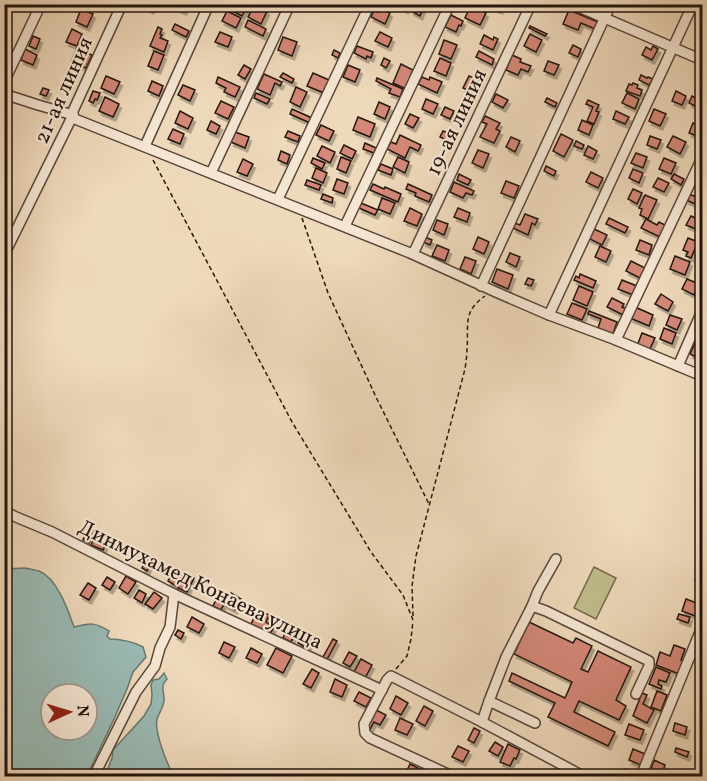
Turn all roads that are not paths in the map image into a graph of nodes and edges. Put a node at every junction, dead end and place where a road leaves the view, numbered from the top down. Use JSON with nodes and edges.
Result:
{"nodes":[{"id":1,"x":41,"y":4,"type":"edge"},
{"id":2,"x":122,"y":4,"type":"edge"},
{"id":3,"x":209,"y":4,"type":"edge"},
{"id":4,"x":290,"y":4,"type":"edge"},
{"id":5,"x":370,"y":4,"type":"edge"},
{"id":6,"x":450,"y":4,"type":"edge"},
{"id":7,"x":531,"y":4,"type":"edge"},
{"id":8,"x":572,"y":4,"type":"edge"},
{"id":9,"x":611,"y":4,"type":"edge"},
{"id":10,"x":693,"y":4,"type":"edge"},
{"id":11,"x":604,"y":19,"type":"junction"},
{"id":12,"x":674,"y":47,"type":"junction"},
{"id":13,"x":702,"y":60,"type":"edge"},
{"id":14,"x":4,"y":82,"type":"edge"},
{"id":15,"x":4,"y":94,"type":"edge"},
{"id":16,"x":73,"y":115,"type":"junction"},
{"id":17,"x":145,"y":146,"type":"junction"},
{"id":18,"x":702,"y":158,"type":"edge"},
{"id":19,"x":211,"y":173,"type":"junction"},
{"id":20,"x":278,"y":199,"type":"junction"},
{"id":21,"x":345,"y":226,"type":"junction"},
{"id":22,"x":413,"y":254,"type":"junction"},
{"id":23,"x":4,"y":255,"type":"edge"},
{"id":24,"x":481,"y":286,"type":"junction"},
{"id":25,"x":702,"y":311,"type":"edge"},
{"id":26,"x":549,"y":315,"type":"junction"},
{"id":27,"x":616,"y":340,"type":"junction"},
{"id":28,"x":678,"y":366,"type":"junction"},
{"id":29,"x":702,"y":376,"type":"edge"},
{"id":30,"x":4,"y":511,"type":"edge"},
{"id":31,"x":556,"y":559,"type":"dead end"},
{"id":32,"x":174,"y":594,"type":"junction"},
{"id":33,"x":532,"y":606,"type":"junction"},
{"id":34,"x":702,"y":627,"type":"edge"},
{"id":35,"x":382,"y":690,"type":"junction"},
{"id":36,"x":636,"y":694,"type":"dead end"},
{"id":37,"x":489,"y":701,"type":"junction"},
{"id":38,"x":482,"y":722,"type":"junction"},
{"id":39,"x":535,"y":723,"type":"dead end"},
{"id":40,"x":94,"y":777,"type":"edge"},
{"id":41,"x":452,"y":777,"type":"edge"},
{"id":42,"x":583,"y":777,"type":"edge"},
{"id":43,"x":641,"y":777,"type":"edge"}],
"edges":[{"from":1,"to":14,"type":"street"},
{"from":2,"to":16,"type":"street","name":"21-ая линия"},
{"from":3,"to":17,"type":"street"},
{"from":4,"to":19,"type":"street"},
{"from":5,"to":20,"type":"street"},
{"from":6,"to":21,"type":"street"},
{"from":7,"to":22,"type":"street","name":"19-ая линия"},
{"from":8,"to":11,"type":"street"},
{"from":9,"to":11,"type":"street"},
{"from":10,"to":12,"type":"street"},
{"from":11,"to":12,"type":"street"},
{"from":11,"to":24,"type":"street"},
{"from":12,"to":13,"type":"street"},
{"from":12,"to":26,"type":"street"},
{"from":15,"to":16,"type":"street"},
{"from":16,"to":17,"type":"street"},
{"from":16,"to":23,"type":"street","name":"21-ая линия"},
{"from":17,"to":19,"type":"street"},
{"from":18,"to":27,"type":"street"},
{"from":19,"to":20,"type":"street"},
{"from":20,"to":21,"type":"street"},
{"from":21,"to":22,"type":"street"},
{"from":22,"to":24,"type":"street"},
{"from":24,"to":26,"type":"street"},
{"from":25,"to":28,"type":"street"},
{"from":26,"to":27,"type":"street"},
{"from":27,"to":28,"type":"street"},
{"from":28,"to":29,"type":"street"},
{"from":30,"to":32,"type":"street","name":"Динмухамед Конаева улица"},
{"from":31,"to":33,"type":"street"},
{"from":32,"to":35,"type":"street","name":"Динмухамед Конаева улица"},
{"from":32,"to":40,"type":"street"},
{"from":33,"to":36,"type":"street"},
{"from":33,"to":37,"type":"street"},
{"from":34,"to":43,"type":"street"},
{"from":35,"to":38,"type":"street"},
{"from":35,"to":41,"type":"street"},
{"from":37,"to":38,"type":"street"},
{"from":37,"to":39,"type":"street"},
{"from":38,"to":42,"type":"street"}]}
